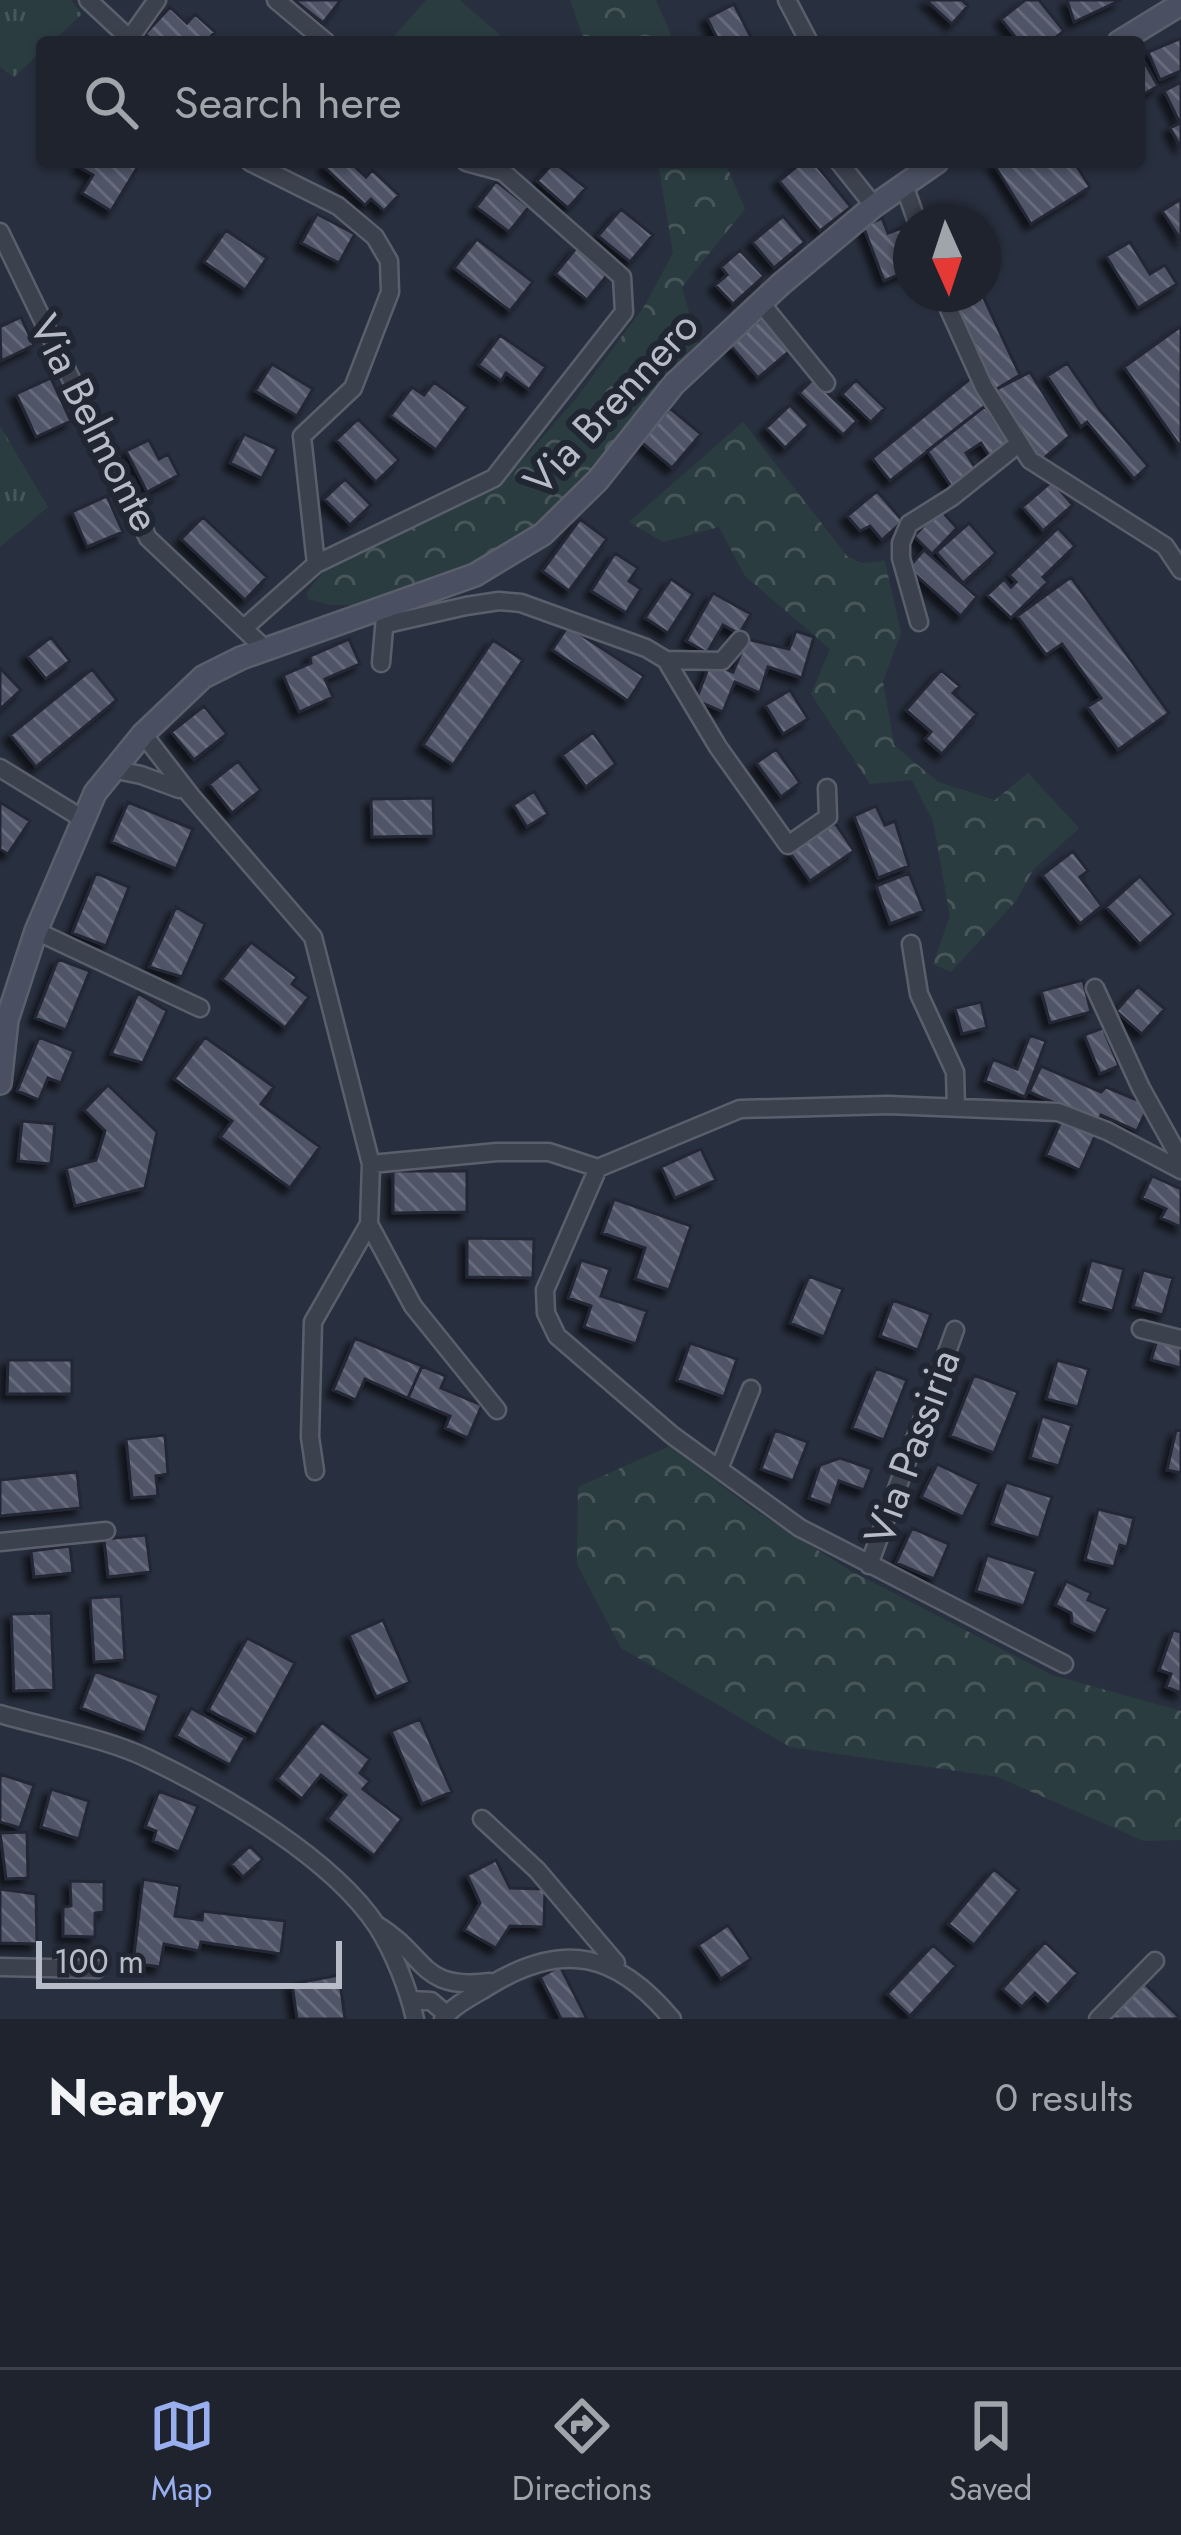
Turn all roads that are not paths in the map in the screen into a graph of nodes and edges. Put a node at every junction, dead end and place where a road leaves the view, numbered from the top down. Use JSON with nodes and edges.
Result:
{"nodes":[{"id":1,"x":88,"y":0,"type":"edge"},
{"id":2,"x":157,"y":0,"type":"edge"},
{"id":3,"x":276,"y":0,"type":"edge"},
{"id":4,"x":787,"y":0,"type":"edge"},
{"id":5,"x":1181,"y":4,"type":"edge"},
{"id":6,"x":127,"y":36,"type":"edge"},
{"id":7,"x":134,"y":36,"type":"edge"},
{"id":8,"x":319,"y":36,"type":"edge"},
{"id":9,"x":805,"y":36,"type":"edge"},
{"id":10,"x":1129,"y":36,"type":"edge"},
{"id":11,"x":262,"y":168,"type":"edge"},
{"id":12,"x":488,"y":168,"type":"edge"},
{"id":13,"x":844,"y":168,"type":"edge"},
{"id":14,"x":929,"y":168,"type":"edge"},
{"id":15,"x":904,"y":185,"type":"junction"},
{"id":16,"x":910,"y":204,"type":"edge"},
{"id":17,"x":874,"y":206,"type":"junction"},
{"id":18,"x":0,"y":232,"type":"edge"},
{"id":19,"x":761,"y":303,"type":"junction"},
{"id":20,"x":950,"y":312,"type":"edge"},
{"id":21,"x":826,"y":383,"type":"dead end"},
{"id":22,"x":1017,"y":445,"type":"junction"},
{"id":23,"x":316,"y":564,"type":"junction"},
{"id":24,"x":1181,"y":570,"type":"edge"},
{"id":25,"x":385,"y":616,"type":"junction"},
{"id":26,"x":919,"y":622,"type":"dead end"},
{"id":27,"x":244,"y":628,"type":"junction"},
{"id":28,"x":740,"y":640,"type":"dead end"},
{"id":29,"x":263,"y":647,"type":"junction"},
{"id":30,"x":666,"y":660,"type":"junction"},
{"id":31,"x":381,"y":663,"type":"dead end"},
{"id":32,"x":143,"y":734,"type":"junction"},
{"id":33,"x":0,"y":768,"type":"edge"},
{"id":34,"x":112,"y":770,"type":"junction"},
{"id":35,"x":826,"y":788,"type":"dead end"},
{"id":36,"x":190,"y":796,"type":"junction"},
{"id":37,"x":83,"y":819,"type":"junction"},
{"id":38,"x":36,"y":931,"type":"junction"},
{"id":39,"x":911,"y":944,"type":"dead end"},
{"id":40,"x":1095,"y":988,"type":"dead end"},
{"id":41,"x":200,"y":1007,"type":"dead end"},
{"id":42,"x":4,"y":1019,"type":"edge"},
{"id":43,"x":0,"y":1083,"type":"edge"},
{"id":44,"x":956,"y":1108,"type":"junction"},
{"id":45,"x":1181,"y":1160,"type":"edge"},
{"id":46,"x":371,"y":1165,"type":"junction"},
{"id":47,"x":598,"y":1168,"type":"junction"},
{"id":48,"x":1181,"y":1170,"type":"edge"},
{"id":49,"x":369,"y":1224,"type":"junction"},
{"id":50,"x":1141,"y":1329,"type":"dead end"},
{"id":51,"x":955,"y":1330,"type":"dead end"},
{"id":52,"x":1181,"y":1340,"type":"edge"},
{"id":53,"x":751,"y":1389,"type":"dead end"},
{"id":54,"x":496,"y":1410,"type":"dead end"},
{"id":55,"x":718,"y":1469,"type":"junction"},
{"id":56,"x":315,"y":1471,"type":"dead end"},
{"id":57,"x":106,"y":1531,"type":"dead end"},
{"id":58,"x":0,"y":1542,"type":"edge"},
{"id":59,"x":868,"y":1565,"type":"junction"},
{"id":60,"x":1064,"y":1664,"type":"dead end"},
{"id":61,"x":0,"y":1714,"type":"edge"},
{"id":62,"x":482,"y":1820,"type":"dead end"},
{"id":63,"x":376,"y":1924,"type":"junction"},
{"id":64,"x":1155,"y":1961,"type":"dead end"},
{"id":65,"x":0,"y":1967,"type":"edge"},
{"id":66,"x":97,"y":1969,"type":"dead end"},
{"id":67,"x":625,"y":1972,"type":"junction"},
{"id":68,"x":439,"y":1981,"type":"junction"},
{"id":69,"x":497,"y":1982,"type":"junction"},
{"id":70,"x":431,"y":2001,"type":"junction"},
{"id":71,"x":413,"y":2010,"type":"edge"},
{"id":72,"x":444,"y":2016,"type":"edge"},
{"id":73,"x":672,"y":2019,"type":"edge"},
{"id":74,"x":1098,"y":2019,"type":"edge"}],
"edges":[{"from":1,"to":6,"type":"street"},
{"from":2,"to":7,"type":"street"},
{"from":3,"to":8,"type":"street"},
{"from":4,"to":9,"type":"street"},
{"from":5,"to":10,"type":"street"},
{"from":11,"to":23,"type":"street"},
{"from":12,"to":23,"type":"street"},
{"from":13,"to":17,"type":"street"},
{"from":14,"to":15,"type":"street","name":"Via Brennero"},
{"from":15,"to":16,"type":"street"},
{"from":15,"to":17,"type":"street","name":"Via Brennero"},
{"from":17,"to":19,"type":"street","name":"Via Brennero"},
{"from":18,"to":27,"type":"street","name":"Via Belmonte"},
{"from":19,"to":21,"type":"street","name":"Via Brennero"},
{"from":19,"to":25,"type":"street","name":"Via Brennero"},
{"from":20,"to":22,"type":"street"},
{"from":22,"to":24,"type":"street"},
{"from":22,"to":26,"type":"street"},
{"from":23,"to":27,"type":"street"},
{"from":25,"to":29,"type":"street","name":"Via Brennero"},
{"from":25,"to":30,"type":"street"},
{"from":25,"to":31,"type":"street"},
{"from":27,"to":29,"type":"street","name":"Via Belmonte"},
{"from":28,"to":30,"type":"street"},
{"from":29,"to":32,"type":"street","name":"Via Brennero"},
{"from":30,"to":35,"type":"street"},
{"from":32,"to":34,"type":"street","name":"Via Brennero"},
{"from":32,"to":36,"type":"street"},
{"from":33,"to":37,"type":"street"},
{"from":34,"to":36,"type":"street"},
{"from":34,"to":37,"type":"street","name":"Via Brennero"},
{"from":36,"to":46,"type":"street"},
{"from":37,"to":38,"type":"street","name":"Via Brennero"},
{"from":38,"to":41,"type":"street"},
{"from":38,"to":42,"type":"street","name":"Via Brennero"},
{"from":39,"to":44,"type":"street"},
{"from":40,"to":45,"type":"street"},
{"from":42,"to":43,"type":"street","name":"Via Brennero"},
{"from":44,"to":47,"type":"street"},
{"from":44,"to":48,"type":"street"},
{"from":46,"to":47,"type":"street"},
{"from":46,"to":49,"type":"street"},
{"from":47,"to":55,"type":"street","name":"Via Passiria"},
{"from":49,"to":54,"type":"street"},
{"from":49,"to":56,"type":"street"},
{"from":50,"to":52,"type":"street"},
{"from":51,"to":59,"type":"street","name":"Via Passiria"},
{"from":53,"to":55,"type":"street"},
{"from":55,"to":59,"type":"street","name":"Via Passiria"},
{"from":57,"to":58,"type":"street"},
{"from":59,"to":60,"type":"street","name":"Via Passiria"},
{"from":61,"to":63,"type":"street"},
{"from":62,"to":67,"type":"street"},
{"from":63,"to":68,"type":"street"},
{"from":63,"to":71,"type":"street"},
{"from":64,"to":74,"type":"street"},
{"from":65,"to":66,"type":"street"},
{"from":67,"to":69,"type":"street"},
{"from":67,"to":73,"type":"street"},
{"from":68,"to":69,"type":"street"},
{"from":68,"to":70,"type":"street"},
{"from":69,"to":72,"type":"street"},
{"from":70,"to":71,"type":"street"},
{"from":70,"to":72,"type":"street"}]}
